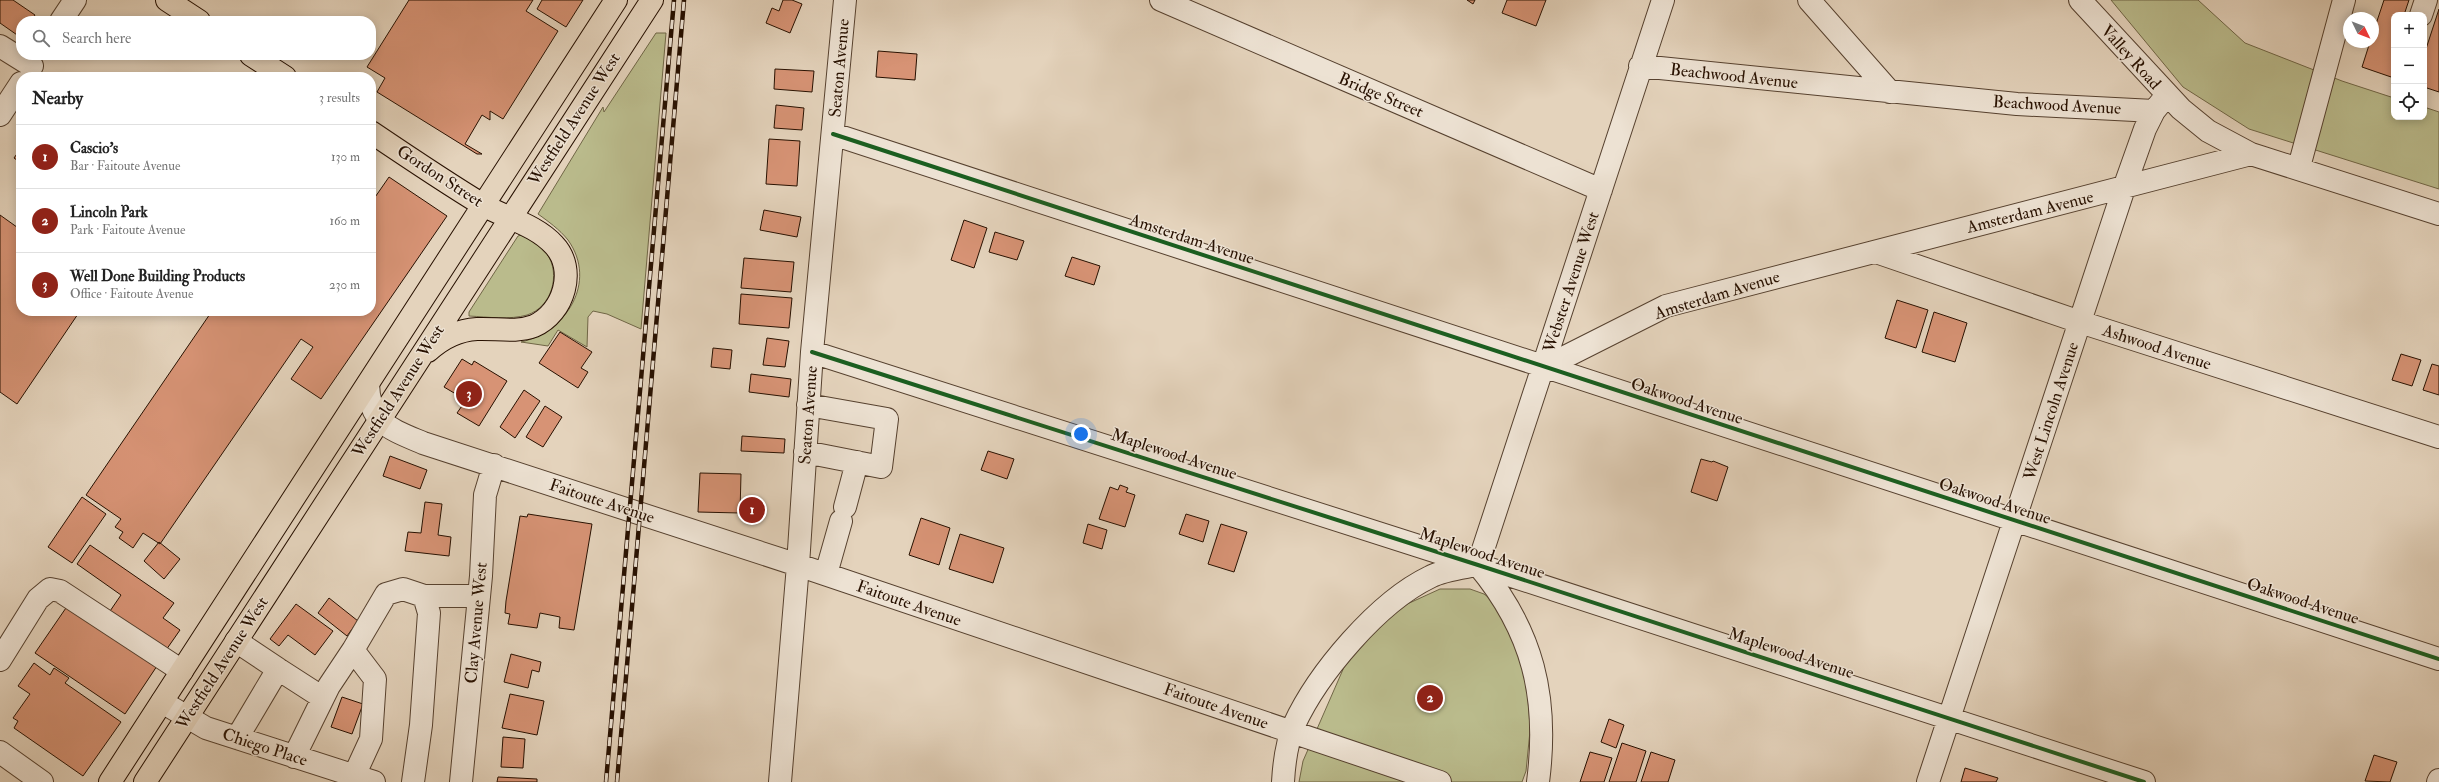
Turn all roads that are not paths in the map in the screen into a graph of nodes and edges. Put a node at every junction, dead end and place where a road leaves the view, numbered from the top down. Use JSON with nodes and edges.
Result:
{"nodes":[{"id":1,"x":167,"y":0,"type":"edge"},
{"id":2,"x":616,"y":0,"type":"edge"},
{"id":3,"x":652,"y":0,"type":"edge"},
{"id":4,"x":845,"y":0,"type":"edge"},
{"id":5,"x":1162,"y":0,"type":"edge"},
{"id":6,"x":1663,"y":0,"type":"edge"},
{"id":7,"x":1810,"y":0,"type":"edge"},
{"id":8,"x":2080,"y":0,"type":"edge"},
{"id":9,"x":2344,"y":0,"type":"edge"},
{"id":10,"x":2426,"y":0,"type":"edge"},
{"id":11,"x":2422,"y":12,"type":"edge"},
{"id":12,"x":191,"y":16,"type":"edge"},
{"id":13,"x":0,"y":46,"type":"edge"},
{"id":14,"x":16,"y":59,"type":"edge"},
{"id":15,"x":17,"y":60,"type":"edge"},
{"id":16,"x":260,"y":60,"type":"edge"},
{"id":17,"x":1640,"y":66,"type":"junction"},
{"id":18,"x":29,"y":70,"type":"edge"},
{"id":19,"x":278,"y":72,"type":"edge"},
{"id":20,"x":16,"y":90,"type":"edge"},
{"id":21,"x":1890,"y":92,"type":"junction"},
{"id":22,"x":2160,"y":103,"type":"junction"},
{"id":23,"x":0,"y":115,"type":"edge"},
{"id":24,"x":833,"y":134,"type":"junction"},
{"id":25,"x":376,"y":135,"type":"edge"},
{"id":26,"x":2251,"y":154,"type":"junction"},
{"id":27,"x":2299,"y":167,"type":"junction"},
{"id":28,"x":2124,"y":188,"type":"junction"},
{"id":29,"x":1600,"y":190,"type":"junction"},
{"id":30,"x":483,"y":205,"type":"junction"},
{"id":31,"x":2439,"y":214,"type":"edge"},
{"id":32,"x":509,"y":219,"type":"junction"},
{"id":33,"x":1876,"y":252,"type":"junction"},
{"id":34,"x":2080,"y":322,"type":"junction"},
{"id":35,"x":812,"y":352,"type":"junction"},
{"id":36,"x":419,"y":358,"type":"junction"},
{"id":37,"x":1543,"y":368,"type":"junction"},
{"id":38,"x":368,"y":384,"type":"junction"},
{"id":39,"x":808,"y":405,"type":"junction"},
{"id":40,"x":380,"y":421,"type":"junction"},
{"id":41,"x":2439,"y":438,"type":"edge"},
{"id":42,"x":805,"y":452,"type":"junction"},
{"id":43,"x":857,"y":462,"type":"junction"},
{"id":44,"x":494,"y":465,"type":"junction"},
{"id":45,"x":2014,"y":521,"type":"junction"},
{"id":46,"x":798,"y":565,"type":"junction"},
{"id":47,"x":1478,"y":565,"type":"junction"},
{"id":48,"x":826,"y":574,"type":"junction"},
{"id":49,"x":424,"y":596,"type":"junction"},
{"id":50,"x":479,"y":596,"type":"junction"},
{"id":51,"x":236,"y":641,"type":"junction"},
{"id":52,"x":353,"y":650,"type":"junction"},
{"id":53,"x":2439,"y":659,"type":"edge"},
{"id":54,"x":0,"y":660,"type":"edge"},
{"id":55,"x":278,"y":669,"type":"junction"},
{"id":56,"x":182,"y":671,"type":"junction"},
{"id":57,"x":323,"y":698,"type":"junction"},
{"id":58,"x":162,"y":702,"type":"junction"},
{"id":59,"x":187,"y":717,"type":"junction"},
{"id":60,"x":1949,"y":719,"type":"junction"},
{"id":61,"x":1292,"y":732,"type":"junction"},
{"id":62,"x":237,"y":738,"type":"junction"},
{"id":63,"x":0,"y":752,"type":"edge"},
{"id":64,"x":294,"y":757,"type":"junction"},
{"id":65,"x":364,"y":779,"type":"edge"},
{"id":66,"x":782,"y":781,"type":"edge"},
{"id":67,"x":42,"y":782,"type":"edge"},
{"id":68,"x":110,"y":782,"type":"edge"},
{"id":69,"x":144,"y":782,"type":"edge"},
{"id":70,"x":413,"y":782,"type":"edge"},
{"id":71,"x":461,"y":782,"type":"edge"},
{"id":72,"x":1283,"y":782,"type":"edge"},
{"id":73,"x":1440,"y":782,"type":"edge"},
{"id":74,"x":1538,"y":782,"type":"edge"},
{"id":75,"x":1928,"y":782,"type":"edge"},
{"id":76,"x":2144,"y":782,"type":"edge"}],
"edges":[{"from":1,"to":12,"type":"main road"},
{"from":2,"to":30,"type":"main road","name":"Westfield Avenue West"},
{"from":3,"to":32,"type":"main road","name":"Westfield Avenue West"},
{"from":4,"to":24,"type":"street","name":"Seaton Avenue"},
{"from":5,"to":29,"type":"street","name":"Bridge Street"},
{"from":6,"to":17,"type":"street","name":"Webster Avenue West"},
{"from":7,"to":21,"type":"street"},
{"from":8,"to":22,"type":"street","name":"Valley Road"},
{"from":9,"to":27,"type":"street"},
{"from":10,"to":11,"type":"street"},
{"from":13,"to":14,"type":"street"},
{"from":15,"to":18,"type":"street"},
{"from":16,"to":19,"type":"main road"},
{"from":17,"to":21,"type":"street","name":"Beachwood Avenue"},
{"from":17,"to":29,"type":"street","name":"Webster Avenue West"},
{"from":20,"to":23,"type":"street"},
{"from":21,"to":22,"type":"street","name":"Beachwood Avenue"},
{"from":22,"to":26,"type":"street"},
{"from":22,"to":28,"type":"street","name":"West Lincoln Avenue"},
{"from":24,"to":35,"type":"street","name":"Seaton Avenue"},
{"from":24,"to":37,"type":"street","name":"Amsterdam Avenue"},
{"from":25,"to":30,"type":"main road","name":"Gordon Street"},
{"from":26,"to":27,"type":"street"},
{"from":26,"to":28,"type":"street","name":"Amsterdam Avenue"},
{"from":27,"to":31,"type":"street"},
{"from":28,"to":33,"type":"street","name":"Amsterdam Avenue"},
{"from":28,"to":34,"type":"street","name":"West Lincoln Avenue"},
{"from":29,"to":37,"type":"street","name":"Webster Avenue West"},
{"from":30,"to":32,"type":"main road","name":"Gordon Street"},
{"from":30,"to":38,"type":"main road","name":"Westfield Avenue West"},
{"from":32,"to":36,"type":"main road","name":"Westfield Avenue West"},
{"from":32,"to":36,"type":"main road","name":"Gordon Street"},
{"from":33,"to":34,"type":"street","name":"Ashwood Avenue"},
{"from":33,"to":37,"type":"street","name":"Amsterdam Avenue"},
{"from":34,"to":41,"type":"street","name":"Ashwood Avenue"},
{"from":34,"to":45,"type":"street","name":"West Lincoln Avenue"},
{"from":35,"to":39,"type":"street","name":"Seaton Avenue"},
{"from":35,"to":47,"type":"street","name":"Maplewood Avenue"},
{"from":36,"to":40,"type":"main road","name":"Westfield Avenue West"},
{"from":37,"to":45,"type":"street","name":"Oakwood Avenue"},
{"from":37,"to":47,"type":"street","name":"Webster Avenue West"},
{"from":38,"to":40,"type":"street"},
{"from":38,"to":56,"type":"main road","name":"Westfield Avenue West"},
{"from":39,"to":42,"type":"street","name":"Seaton Avenue"},
{"from":39,"to":43,"type":"street"},
{"from":40,"to":44,"type":"street","name":"Faitoute Avenue"},
{"from":40,"to":51,"type":"main road","name":"Westfield Avenue West"},
{"from":42,"to":43,"type":"street"},
{"from":42,"to":46,"type":"street","name":"Seaton Avenue"},
{"from":43,"to":48,"type":"street"},
{"from":44,"to":46,"type":"street","name":"Faitoute Avenue"},
{"from":44,"to":50,"type":"street","name":"Clay Avenue West"},
{"from":45,"to":53,"type":"street","name":"Oakwood Avenue"},
{"from":45,"to":60,"type":"street","name":"West Lincoln Avenue"},
{"from":46,"to":48,"type":"street","name":"Faitoute Avenue"},
{"from":46,"to":66,"type":"street","name":"Seaton Avenue"},
{"from":47,"to":60,"type":"street","name":"Maplewood Avenue"},
{"from":47,"to":61,"type":"street"},
{"from":47,"to":74,"type":"street"},
{"from":48,"to":61,"type":"street","name":"Faitoute Avenue"},
{"from":49,"to":50,"type":"street"},
{"from":49,"to":52,"type":"street"},
{"from":49,"to":70,"type":"street"},
{"from":50,"to":71,"type":"street","name":"Clay Avenue West"},
{"from":51,"to":55,"type":"street"},
{"from":51,"to":59,"type":"main road","name":"Westfield Avenue West"},
{"from":52,"to":57,"type":"street"},
{"from":52,"to":65,"type":"street"},
{"from":54,"to":56,"type":"street"},
{"from":55,"to":57,"type":"street"},
{"from":55,"to":62,"type":"street"},
{"from":56,"to":58,"type":"main road","name":"Westfield Avenue West"},
{"from":57,"to":64,"type":"street"},
{"from":58,"to":59,"type":"street","name":"Chiego Place"},
{"from":58,"to":68,"type":"main road","name":"Westfield Avenue West"},
{"from":59,"to":62,"type":"street","name":"Chiego Place"},
{"from":59,"to":69,"type":"main road","name":"Westfield Avenue West"},
{"from":60,"to":75,"type":"street","name":"West Lincoln Avenue"},
{"from":60,"to":76,"type":"street","name":"Maplewood Avenue"},
{"from":61,"to":72,"type":"street"},
{"from":61,"to":73,"type":"street","name":"Faitoute Avenue"},
{"from":62,"to":64,"type":"street","name":"Chiego Place"},
{"from":63,"to":67,"type":"street"},
{"from":64,"to":65,"type":"street","name":"Chiego Place"}]}
